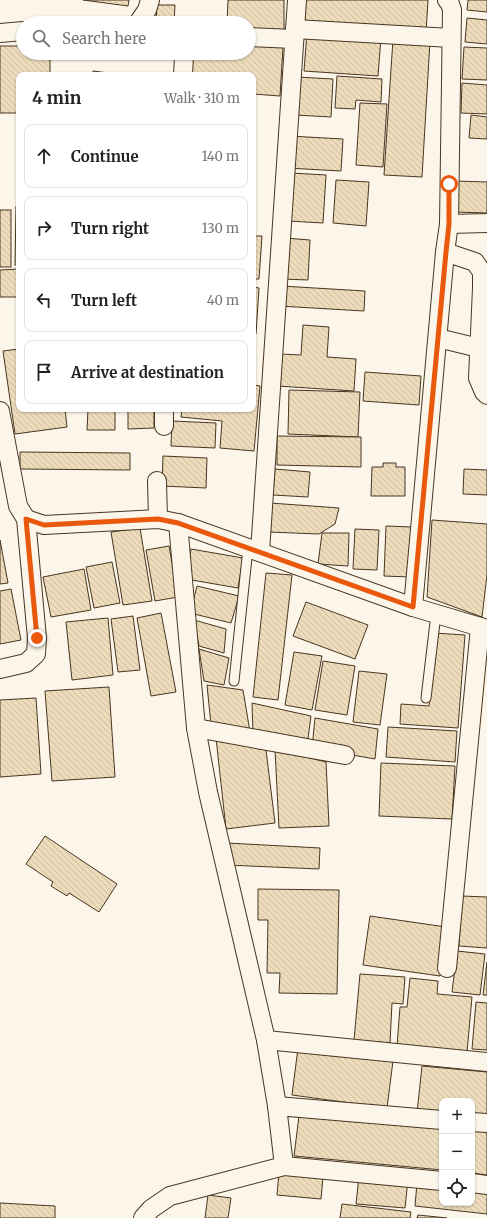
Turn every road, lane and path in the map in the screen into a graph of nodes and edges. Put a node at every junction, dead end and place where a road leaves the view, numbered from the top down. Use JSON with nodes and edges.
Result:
{"nodes":[{"id":1,"x":150,"y":0,"type":"edge"},
{"id":2,"x":297,"y":0,"type":"edge"},
{"id":3,"x":448,"y":0,"type":"edge"},
{"id":4,"x":143,"y":16,"type":"edge"},
{"id":5,"x":16,"y":32,"type":"edge"},
{"id":6,"x":0,"y":33,"type":"edge"},
{"id":7,"x":294,"y":34,"type":"junction"},
{"id":8,"x":256,"y":37,"type":"edge"},
{"id":9,"x":451,"y":38,"type":"junction"},
{"id":10,"x":184,"y":60,"type":"edge"},
{"id":11,"x":183,"y":72,"type":"edge"},
{"id":12,"x":449,"y":224,"type":"junction"},
{"id":13,"x":487,"y":224,"type":"edge"},
{"id":14,"x":446,"y":252,"type":"junction"},
{"id":15,"x":438,"y":338,"type":"junction"},
{"id":16,"x":483,"y":350,"type":"edge"},
{"id":17,"x":487,"y":395,"type":"edge"},
{"id":18,"x":0,"y":411,"type":"edge"},
{"id":19,"x":157,"y":481,"type":"dead end"},
{"id":20,"x":26,"y":519,"type":"junction"},
{"id":21,"x":158,"y":519,"type":"junction"},
{"id":22,"x":178,"y":523,"type":"junction"},
{"id":23,"x":254,"y":550,"type":"junction"},
{"id":24,"x":413,"y":607,"type":"junction"},
{"id":25,"x":436,"y":614,"type":"junction"},
{"id":26,"x":483,"y":628,"type":"edge"},
{"id":27,"x":0,"y":669,"type":"edge"},
{"id":28,"x":234,"y":680,"type":"dead end"},
{"id":29,"x":426,"y":698,"type":"dead end"},
{"id":30,"x":196,"y":728,"type":"junction"},
{"id":31,"x":346,"y":755,"type":"dead end"},
{"id":32,"x":447,"y":968,"type":"dead end"},
{"id":33,"x":266,"y":1040,"type":"junction"},
{"id":34,"x":487,"y":1062,"type":"edge"},
{"id":35,"x":277,"y":1106,"type":"junction"},
{"id":36,"x":439,"y":1120,"type":"edge"},
{"id":37,"x":475,"y":1122,"type":"edge"},
{"id":38,"x":487,"y":1123,"type":"edge"},
{"id":39,"x":284,"y":1166,"type":"junction"},
{"id":40,"x":439,"y":1180,"type":"edge"},
{"id":41,"x":475,"y":1183,"type":"edge"},
{"id":42,"x":487,"y":1185,"type":"edge"},
{"id":43,"x":143,"y":1218,"type":"edge"}],
"edges":[{"from":1,"to":4,"type":"street"},
{"from":2,"to":7,"type":"street"},
{"from":3,"to":9,"type":"street"},
{"from":5,"to":6,"type":"street"},
{"from":7,"to":8,"type":"street"},
{"from":7,"to":9,"type":"street"},
{"from":7,"to":23,"type":"street"},
{"from":9,"to":12,"type":"street"},
{"from":10,"to":11,"type":"street"},
{"from":12,"to":13,"type":"street"},
{"from":12,"to":14,"type":"street"},
{"from":14,"to":15,"type":"street"},
{"from":14,"to":16,"type":"street"},
{"from":15,"to":16,"type":"street"},
{"from":15,"to":24,"type":"street"},
{"from":16,"to":17,"type":"street"},
{"from":18,"to":20,"type":"street"},
{"from":19,"to":21,"type":"street"},
{"from":20,"to":21,"type":"street"},
{"from":20,"to":27,"type":"street"},
{"from":21,"to":22,"type":"street"},
{"from":22,"to":23,"type":"street"},
{"from":22,"to":30,"type":"street"},
{"from":23,"to":24,"type":"street"},
{"from":23,"to":28,"type":"lane"},
{"from":24,"to":25,"type":"street"},
{"from":25,"to":26,"type":"street"},
{"from":25,"to":29,"type":"lane"},
{"from":26,"to":32,"type":"street"},
{"from":30,"to":31,"type":"street"},
{"from":30,"to":33,"type":"street"},
{"from":33,"to":34,"type":"street"},
{"from":33,"to":35,"type":"street"},
{"from":35,"to":36,"type":"street"},
{"from":35,"to":39,"type":"street"},
{"from":37,"to":38,"type":"street"},
{"from":39,"to":40,"type":"street"},
{"from":39,"to":43,"type":"street"},
{"from":41,"to":42,"type":"street"}]}
